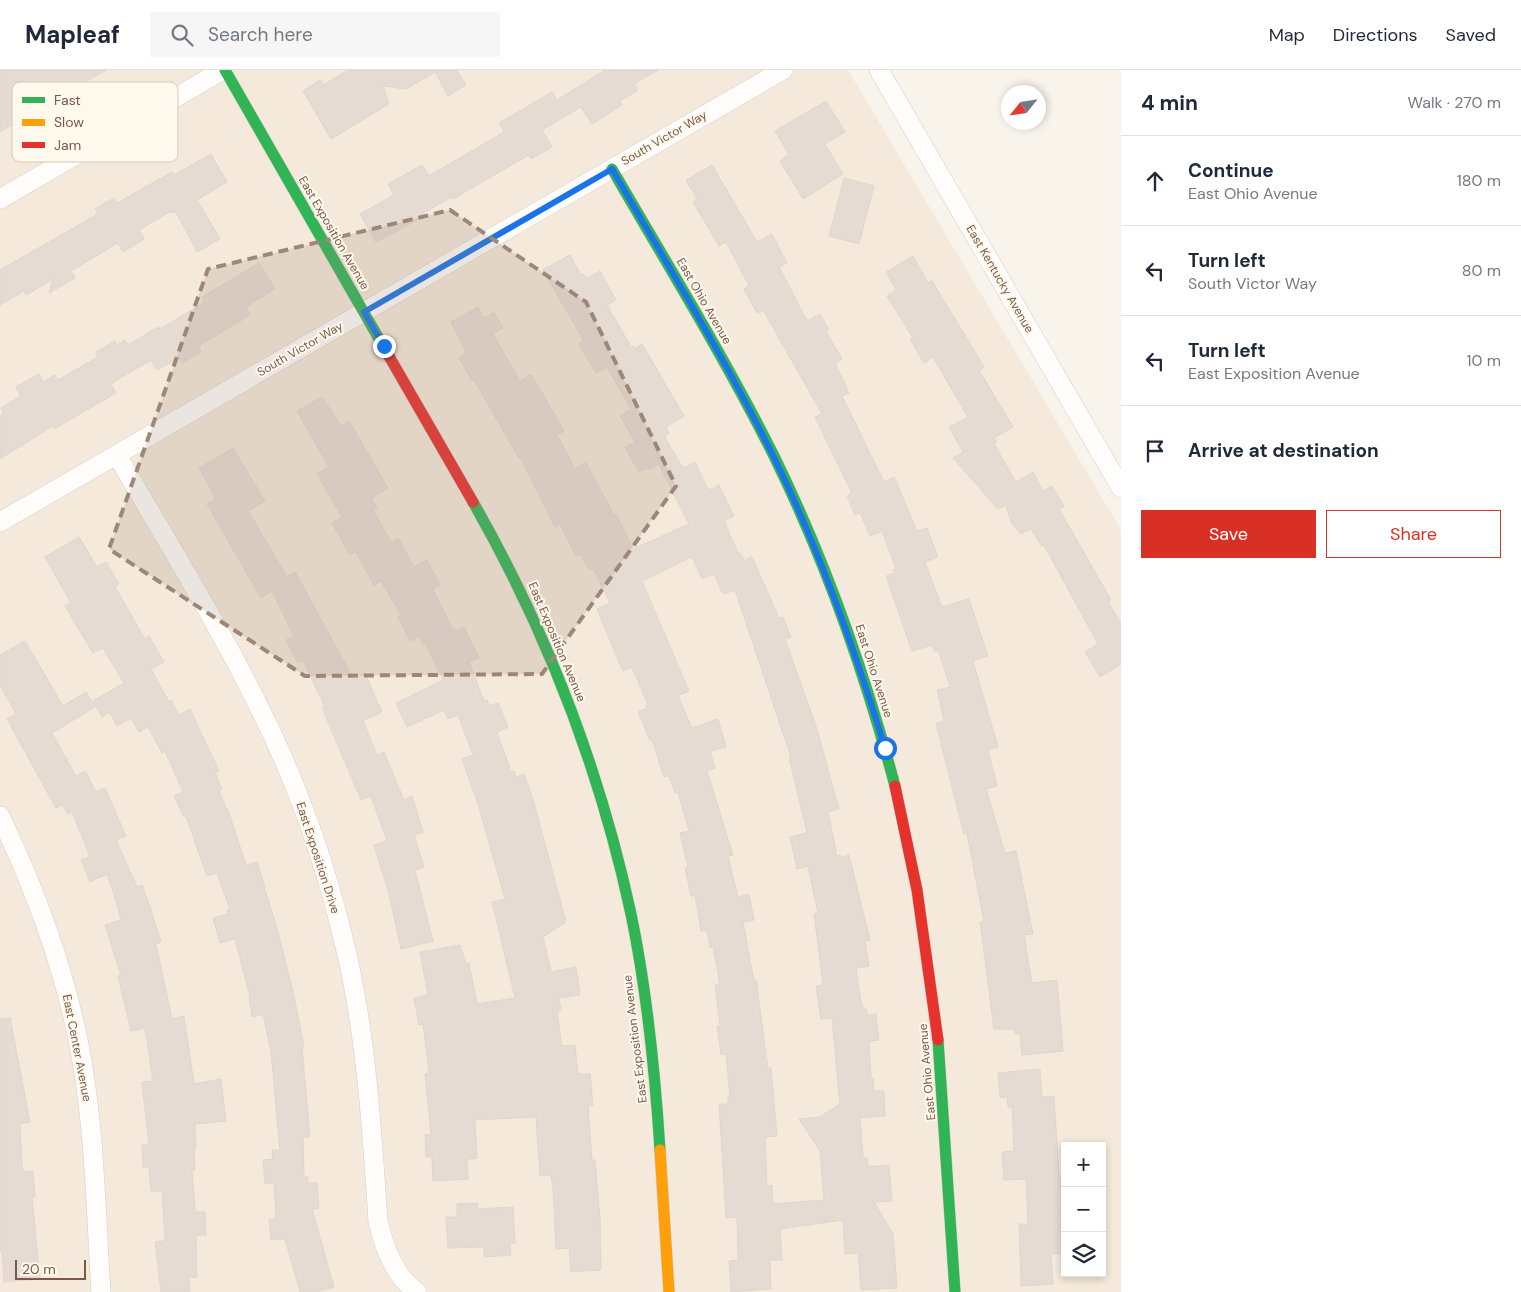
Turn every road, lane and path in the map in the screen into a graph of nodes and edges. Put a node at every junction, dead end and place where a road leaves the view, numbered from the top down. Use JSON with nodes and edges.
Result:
{"nodes":[{"id":1,"x":224,"y":70,"type":"edge"},
{"id":2,"x":782,"y":70,"type":"edge"},
{"id":3,"x":879,"y":70,"type":"edge"},
{"id":4,"x":178,"y":96,"type":"edge"},
{"id":5,"x":64,"y":162,"type":"edge"},
{"id":6,"x":612,"y":169,"type":"junction"},
{"id":7,"x":0,"y":199,"type":"edge"},
{"id":8,"x":364,"y":312,"type":"junction"},
{"id":9,"x":117,"y":455,"type":"junction"},
{"id":10,"x":1121,"y":488,"type":"edge"},
{"id":11,"x":0,"y":522,"type":"edge"},
{"id":12,"x":0,"y":816,"type":"edge"},
{"id":13,"x":101,"y":1292,"type":"edge"},
{"id":14,"x":417,"y":1292,"type":"edge"},
{"id":15,"x":669,"y":1292,"type":"edge"},
{"id":16,"x":955,"y":1292,"type":"edge"}],
"edges":[{"from":1,"to":4,"type":"street"},
{"from":1,"to":8,"type":"street","name":"East Exposition Avenue"},
{"from":2,"to":6,"type":"street","name":"South Victor Way"},
{"from":3,"to":10,"type":"street","name":"East Kentucky Avenue"},
{"from":5,"to":7,"type":"street"},
{"from":6,"to":8,"type":"street","name":"South Victor Way"},
{"from":6,"to":16,"type":"street","name":"East Ohio Avenue"},
{"from":8,"to":9,"type":"street","name":"South Victor Way"},
{"from":8,"to":15,"type":"street","name":"East Exposition Avenue"},
{"from":9,"to":11,"type":"street","name":"South Victor Way"},
{"from":9,"to":14,"type":"street","name":"East Exposition Drive"},
{"from":12,"to":13,"type":"street","name":"East Center Avenue"}]}
